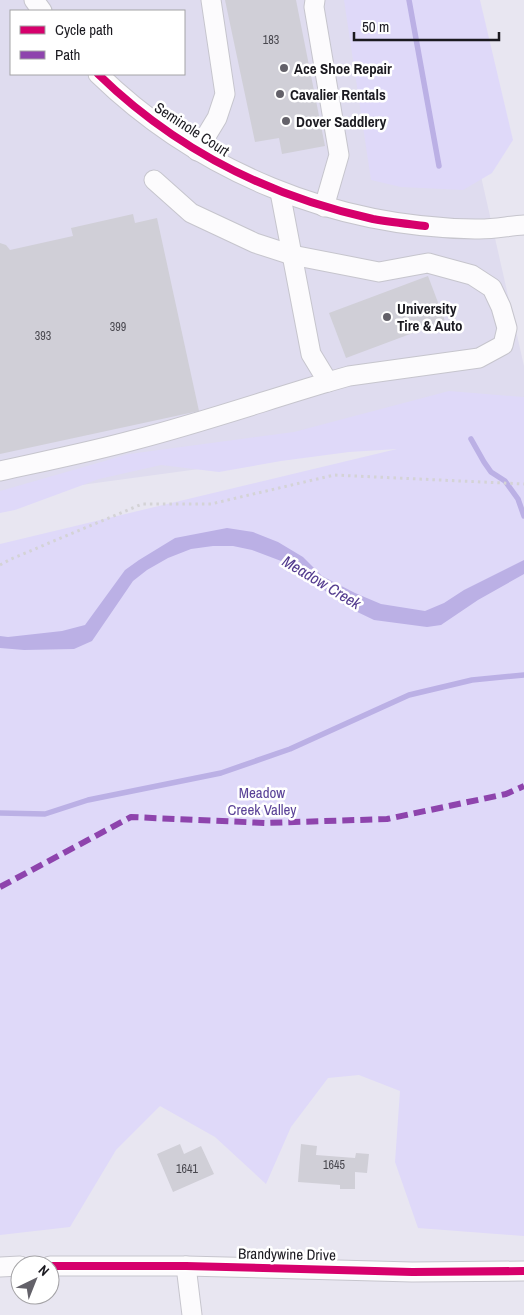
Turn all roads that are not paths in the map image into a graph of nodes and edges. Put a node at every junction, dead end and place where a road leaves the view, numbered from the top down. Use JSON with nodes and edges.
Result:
{"nodes":[{"id":1,"x":211,"y":0,"type":"edge"},
{"id":2,"x":315,"y":0,"type":"edge"},
{"id":3,"x":99,"y":75,"type":"edge"},
{"id":4,"x":197,"y":151,"type":"junction"},
{"id":5,"x":154,"y":180,"type":"dead end"},
{"id":6,"x":280,"y":192,"type":"junction"},
{"id":7,"x":324,"y":207,"type":"junction"},
{"id":8,"x":524,"y":225,"type":"edge"},
{"id":9,"x":292,"y":255,"type":"junction"},
{"id":10,"x":328,"y":382,"type":"junction"},
{"id":11,"x":0,"y":471,"type":"edge"},
{"id":12,"x":60,"y":1266,"type":"edge"},
{"id":13,"x":186,"y":1266,"type":"junction"},
{"id":14,"x":524,"y":1271,"type":"edge"},
{"id":15,"x":192,"y":1315,"type":"edge"}],
"edges":[{"from":1,"to":4,"type":"street"},
{"from":2,"to":7,"type":"street"},
{"from":3,"to":4,"type":"street","name":"Seminole Court"},
{"from":4,"to":6,"type":"street","name":"Seminole Court"},
{"from":5,"to":9,"type":"street"},
{"from":6,"to":7,"type":"street","name":"Seminole Court"},
{"from":6,"to":9,"type":"street"},
{"from":7,"to":8,"type":"street","name":"Seminole Court"},
{"from":9,"to":10,"type":"street"},
{"from":9,"to":10,"type":"street"},
{"from":10,"to":11,"type":"street"},
{"from":12,"to":13,"type":"street","name":"Brandywine Drive"},
{"from":13,"to":14,"type":"street","name":"Brandywine Drive"},
{"from":13,"to":15,"type":"street"}]}
